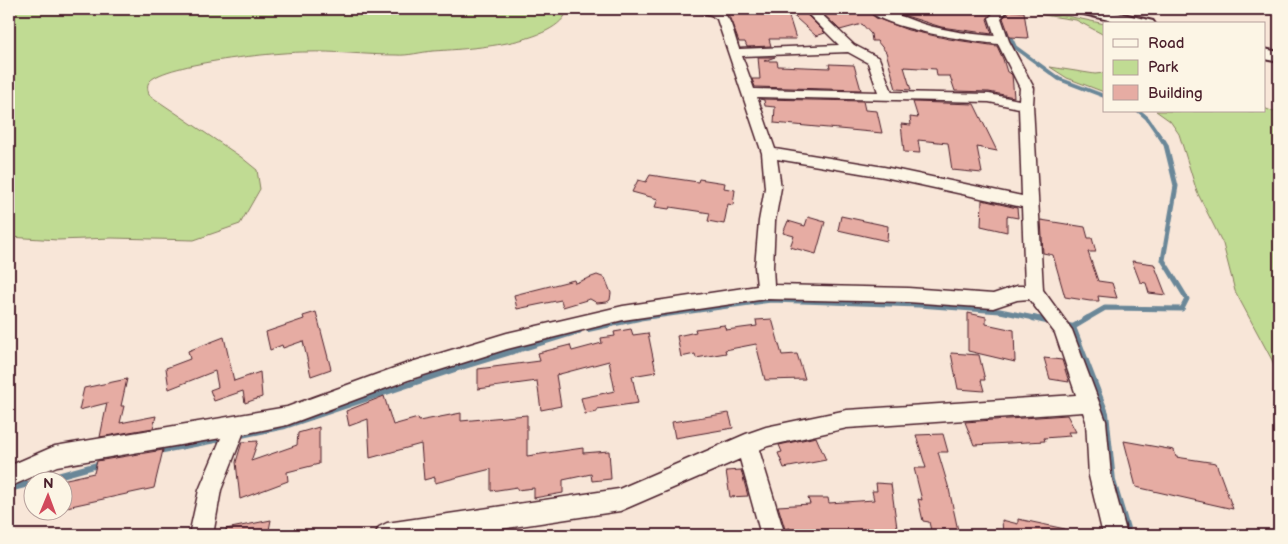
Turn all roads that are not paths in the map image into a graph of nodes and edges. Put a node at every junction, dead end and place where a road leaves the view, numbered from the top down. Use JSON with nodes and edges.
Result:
{"nodes":[{"id":1,"x":702,"y":9,"type":"edge"},
{"id":2,"x":809,"y":9,"type":"edge"},
{"id":3,"x":873,"y":9,"type":"edge"},
{"id":4,"x":1003,"y":9,"type":"edge"},
{"id":5,"x":1082,"y":9,"type":"edge"},
{"id":6,"x":1150,"y":9,"type":"edge"},
{"id":7,"x":721,"y":10,"type":"edge"},
{"id":8,"x":1139,"y":22,"type":"edge"},
{"id":9,"x":1148,"y":22,"type":"edge"},
{"id":10,"x":1002,"y":40,"type":"junction"},
{"id":11,"x":850,"y":48,"type":"junction"},
{"id":12,"x":733,"y":53,"type":"junction"},
{"id":13,"x":1266,"y":54,"type":"edge"},
{"id":14,"x":1279,"y":57,"type":"edge"},
{"id":15,"x":750,"y":93,"type":"junction"},
{"id":16,"x":887,"y":97,"type":"junction"},
{"id":17,"x":1026,"y":105,"type":"junction"},
{"id":18,"x":769,"y":153,"type":"junction"},
{"id":19,"x":1030,"y":203,"type":"junction"},
{"id":20,"x":766,"y":292,"type":"junction"},
{"id":21,"x":1034,"y":292,"type":"junction"},
{"id":22,"x":1090,"y":403,"type":"junction"},
{"id":23,"x":236,"y":426,"type":"junction"},
{"id":24,"x":746,"y":444,"type":"junction"},
{"id":25,"x":9,"y":477,"type":"edge"},
{"id":26,"x":201,"y":535,"type":"edge"},
{"id":27,"x":387,"y":535,"type":"edge"},
{"id":28,"x":773,"y":535,"type":"edge"},
{"id":29,"x":1115,"y":535,"type":"edge"}],
"edges":[{"from":1,"to":7,"type":"street"},
{"from":2,"to":11,"type":"street"},
{"from":3,"to":10,"type":"street"},
{"from":4,"to":10,"type":"street"},
{"from":5,"to":8,"type":"main road"},
{"from":6,"to":9,"type":"main road"},
{"from":7,"to":12,"type":"street"},
{"from":10,"to":17,"type":"street"},
{"from":11,"to":12,"type":"street"},
{"from":11,"to":16,"type":"street"},
{"from":12,"to":15,"type":"street"},
{"from":13,"to":14,"type":"main road"},
{"from":15,"to":16,"type":"street"},
{"from":15,"to":18,"type":"street"},
{"from":16,"to":17,"type":"street"},
{"from":17,"to":19,"type":"street"},
{"from":18,"to":19,"type":"street"},
{"from":18,"to":20,"type":"street"},
{"from":19,"to":21,"type":"street"},
{"from":20,"to":21,"type":"street"},
{"from":20,"to":23,"type":"street"},
{"from":21,"to":22,"type":"street"},
{"from":22,"to":24,"type":"street"},
{"from":22,"to":29,"type":"street"},
{"from":23,"to":25,"type":"street"},
{"from":23,"to":26,"type":"street"},
{"from":24,"to":27,"type":"street"},
{"from":24,"to":28,"type":"street"}]}
